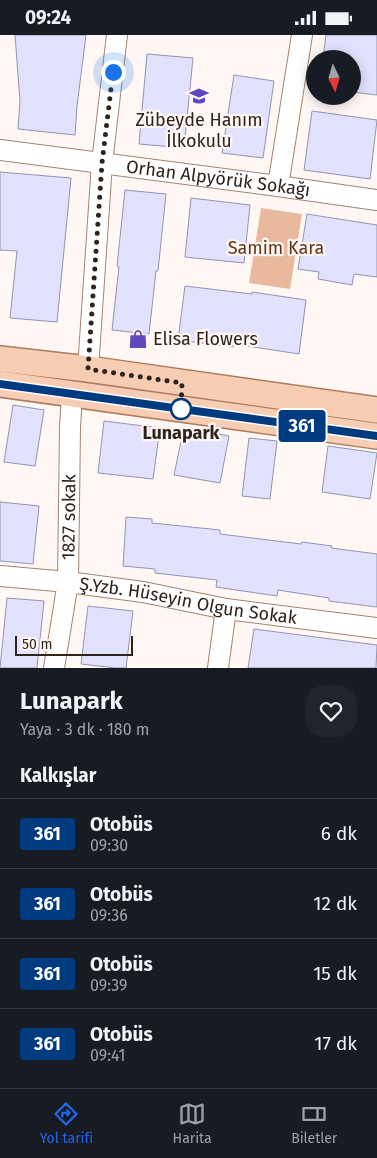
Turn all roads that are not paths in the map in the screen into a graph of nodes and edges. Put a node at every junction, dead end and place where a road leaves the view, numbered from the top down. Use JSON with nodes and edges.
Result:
{"nodes":[{"id":1,"x":117,"y":35,"type":"edge"},
{"id":2,"x":302,"y":35,"type":"edge"},
{"id":3,"x":0,"y":150,"type":"edge"},
{"id":4,"x":102,"y":163,"type":"junction"},
{"id":5,"x":278,"y":186,"type":"junction"},
{"id":6,"x":377,"y":200,"type":"edge"},
{"id":7,"x":0,"y":359,"type":"edge"},
{"id":8,"x":88,"y":369,"type":"junction"},
{"id":9,"x":0,"y":385,"type":"edge"},
{"id":10,"x":72,"y":395,"type":"junction"},
{"id":11,"x":377,"y":410,"type":"edge"},
{"id":12,"x":377,"y":436,"type":"edge"},
{"id":13,"x":0,"y":576,"type":"edge"},
{"id":14,"x":68,"y":582,"type":"junction"},
{"id":15,"x":226,"y":609,"type":"junction"},
{"id":16,"x":377,"y":627,"type":"edge"},
{"id":17,"x":54,"y":668,"type":"edge"},
{"id":18,"x":218,"y":668,"type":"edge"}],
"edges":[{"from":1,"to":4,"type":"street"},
{"from":2,"to":5,"type":"street"},
{"from":3,"to":4,"type":"street","name":"Orhan Alpyörük Sokağı"},
{"from":4,"to":5,"type":"street","name":"Orhan Alpyörük Sokağı"},
{"from":4,"to":8,"type":"street"},
{"from":5,"to":6,"type":"street","name":"Orhan Alpyörük Sokağı"},
{"from":7,"to":8,"type":"main road"},
{"from":8,"to":11,"type":"main road"},
{"from":9,"to":10,"type":"main road"},
{"from":10,"to":12,"type":"main road"},
{"from":10,"to":14,"type":"street","name":"1827 sokak"},
{"from":13,"to":14,"type":"street","name":"Ş.Yzb. Hüseyin Olgun Sokak"},
{"from":14,"to":15,"type":"street","name":"Ş.Yzb. Hüseyin Olgun Sokak"},
{"from":14,"to":17,"type":"street","name":"1827 sokak"},
{"from":15,"to":16,"type":"street","name":"Ş.Yzb. Hüseyin Olgun Sokak"},
{"from":15,"to":18,"type":"street"}]}
